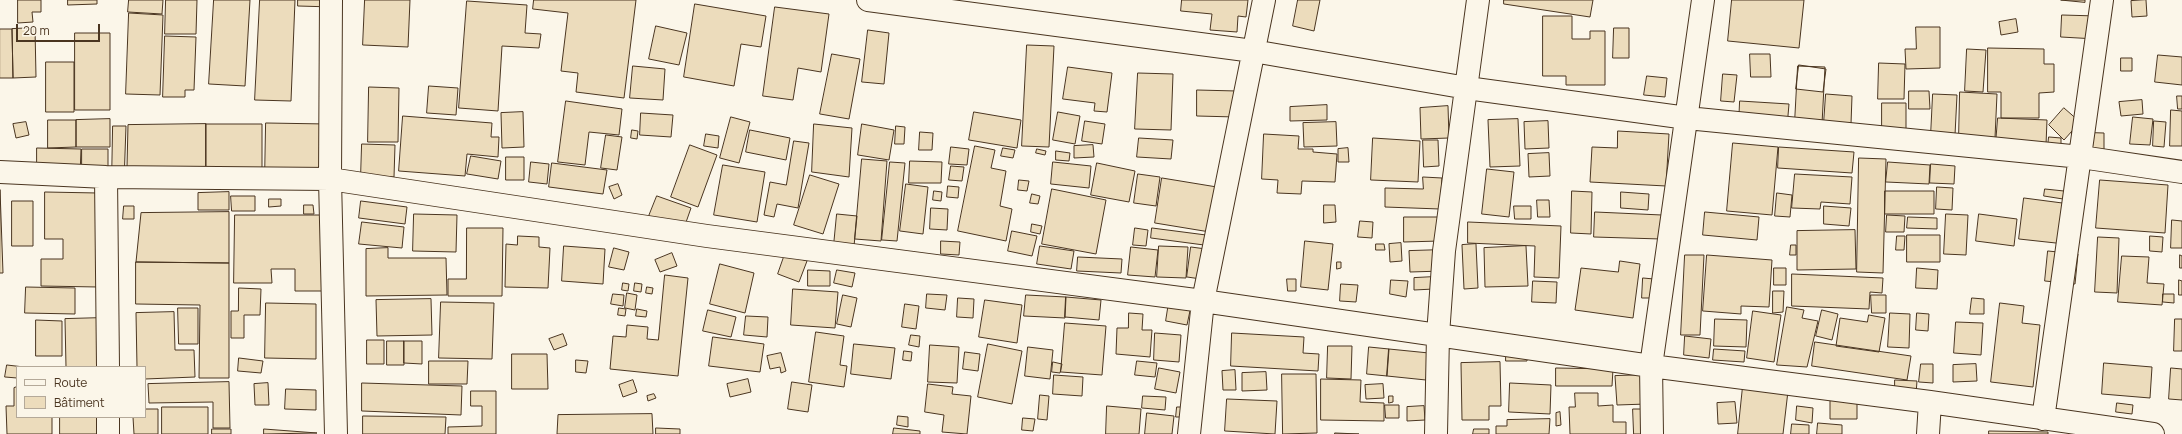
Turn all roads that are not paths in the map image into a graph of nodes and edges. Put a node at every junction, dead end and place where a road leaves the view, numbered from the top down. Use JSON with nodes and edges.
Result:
{"nodes":[{"id":1,"x":331,"y":0,"type":"edge"},
{"id":2,"x":868,"y":0,"type":"edge"},
{"id":3,"x":1264,"y":0,"type":"edge"},
{"id":4,"x":1478,"y":0,"type":"edge"},
{"id":5,"x":1703,"y":0,"type":"edge"},
{"id":6,"x":2102,"y":0,"type":"edge"},
{"id":7,"x":1253,"y":51,"type":"junction"},
{"id":8,"x":1467,"y":88,"type":"junction"},
{"id":9,"x":1687,"y":118,"type":"junction"},
{"id":10,"x":2081,"y":157,"type":"junction"},
{"id":11,"x":0,"y":172,"type":"edge"},
{"id":12,"x":2182,"y":172,"type":"edge"},
{"id":13,"x":106,"y":177,"type":"junction"},
{"id":14,"x":330,"y":179,"type":"junction"},
{"id":15,"x":1203,"y":302,"type":"junction"},
{"id":16,"x":1438,"y":335,"type":"junction"},
{"id":17,"x":108,"y":366,"type":"edge"},
{"id":18,"x":1650,"y":366,"type":"junction"},
{"id":19,"x":1930,"y":402,"type":"junction"},
{"id":20,"x":108,"y":418,"type":"edge"},
{"id":21,"x":2043,"y":419,"type":"junction"},
{"id":22,"x":108,"y":434,"type":"edge"},
{"id":23,"x":336,"y":434,"type":"edge"},
{"id":24,"x":1189,"y":434,"type":"edge"},
{"id":25,"x":1436,"y":434,"type":"edge"},
{"id":26,"x":1652,"y":434,"type":"edge"},
{"id":27,"x":1928,"y":434,"type":"edge"},
{"id":28,"x":2153,"y":434,"type":"edge"}],
"edges":[{"from":1,"to":14,"type":"street"},
{"from":2,"to":7,"type":"street"},
{"from":3,"to":7,"type":"street"},
{"from":4,"to":8,"type":"street"},
{"from":5,"to":9,"type":"street"},
{"from":6,"to":10,"type":"street"},
{"from":7,"to":8,"type":"street"},
{"from":7,"to":15,"type":"street"},
{"from":8,"to":9,"type":"street"},
{"from":8,"to":16,"type":"street"},
{"from":9,"to":10,"type":"street"},
{"from":9,"to":18,"type":"street"},
{"from":10,"to":12,"type":"street"},
{"from":10,"to":21,"type":"street"},
{"from":11,"to":13,"type":"street"},
{"from":13,"to":14,"type":"street"},
{"from":13,"to":17,"type":"street"},
{"from":14,"to":15,"type":"street"},
{"from":14,"to":23,"type":"street"},
{"from":15,"to":16,"type":"street"},
{"from":15,"to":24,"type":"street"},
{"from":16,"to":18,"type":"street"},
{"from":16,"to":25,"type":"street"},
{"from":18,"to":19,"type":"street"},
{"from":18,"to":26,"type":"street"},
{"from":19,"to":21,"type":"street"},
{"from":19,"to":27,"type":"street"},
{"from":20,"to":22,"type":"street"},
{"from":21,"to":28,"type":"street"}]}
